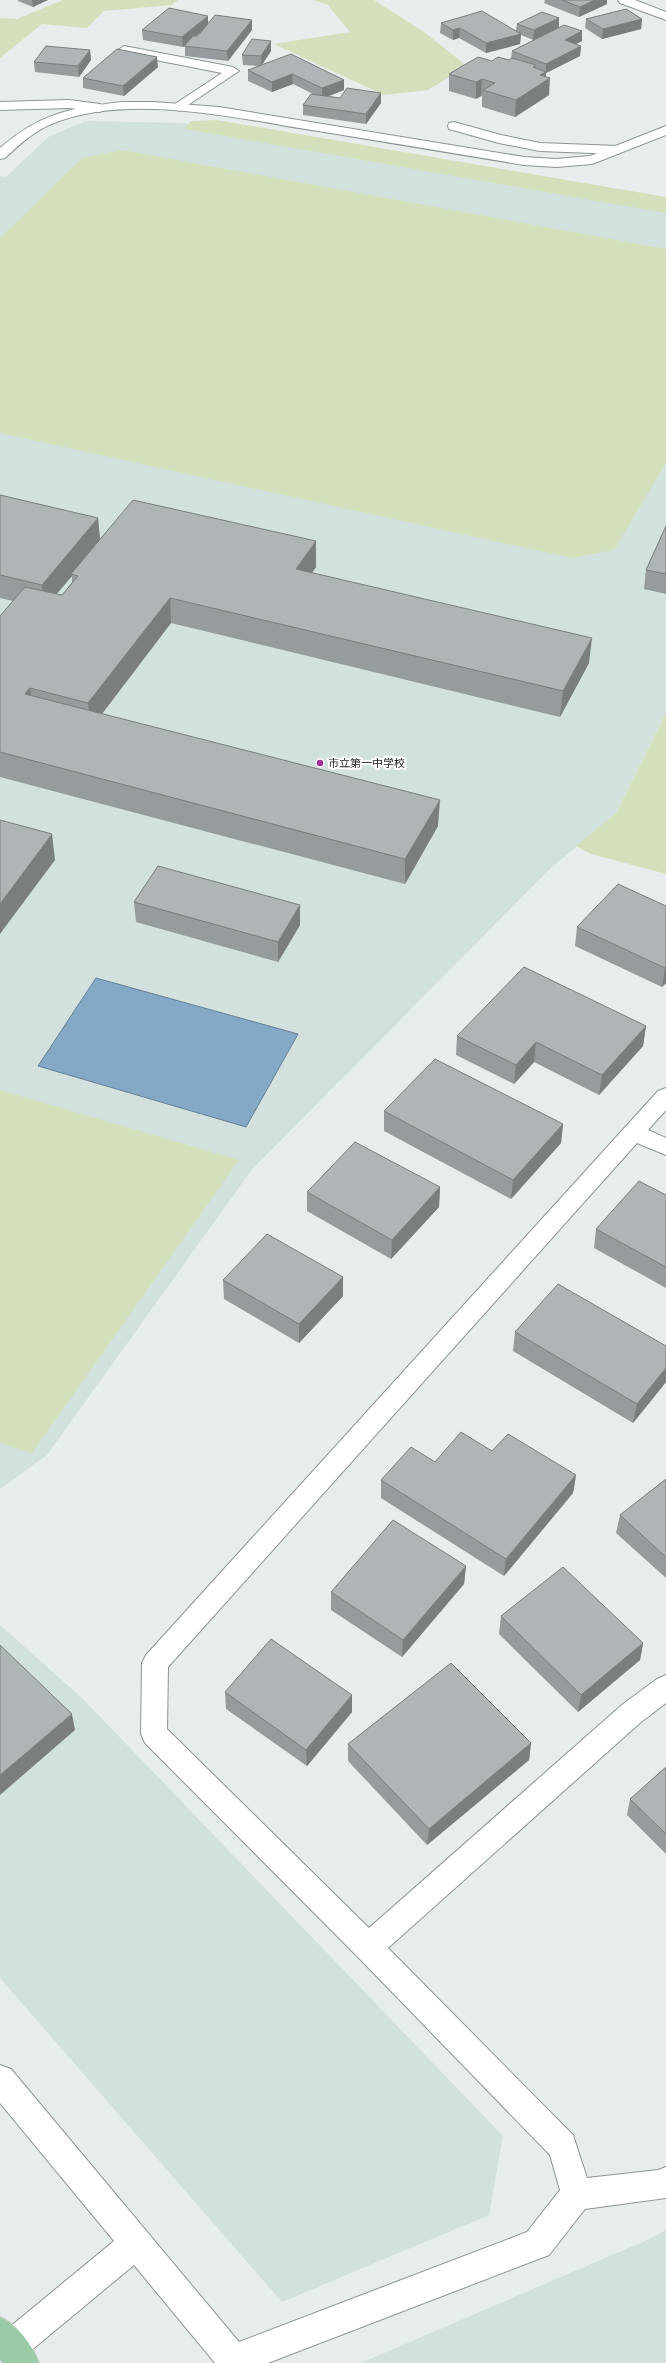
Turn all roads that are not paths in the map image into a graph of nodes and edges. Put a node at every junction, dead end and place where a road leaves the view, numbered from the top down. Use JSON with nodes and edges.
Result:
{"nodes":[{"id":1,"x":624,"y":0,"type":"edge"},
{"id":2,"x":666,"y":16,"type":"edge"},
{"id":3,"x":124,"y":50,"type":"edge"},
{"id":4,"x":0,"y":106,"type":"edge"},
{"id":5,"x":179,"y":107,"type":"junction"},
{"id":6,"x":100,"y":108,"type":"junction"},
{"id":7,"x":454,"y":126,"type":"dead end"},
{"id":8,"x":666,"y":130,"type":"edge"},
{"id":9,"x":618,"y":150,"type":"junction"},
{"id":10,"x":0,"y":155,"type":"edge"},
{"id":11,"x":666,"y":1096,"type":"edge"},
{"id":12,"x":634,"y":1132,"type":"junction"},
{"id":13,"x":666,"y":1147,"type":"edge"},
{"id":14,"x":666,"y":1687,"type":"edge"},
{"id":15,"x":368,"y":1947,"type":"junction"},
{"id":16,"x":0,"y":2080,"type":"edge"},
{"id":17,"x":666,"y":2182,"type":"edge"},
{"id":18,"x":577,"y":2194,"type":"junction"},
{"id":19,"x":137,"y":2243,"type":"junction"},
{"id":20,"x":11,"y":2347,"type":"edge"},
{"id":21,"x":235,"y":2362,"type":"edge"}],
"edges":[{"from":1,"to":2,"type":"street"},
{"from":3,"to":5,"type":"street"},
{"from":4,"to":6,"type":"street"},
{"from":5,"to":6,"type":"street"},
{"from":5,"to":9,"type":"street"},
{"from":6,"to":10,"type":"street"},
{"from":7,"to":9,"type":"street"},
{"from":8,"to":9,"type":"street"},
{"from":11,"to":12,"type":"street"},
{"from":12,"to":13,"type":"street"},
{"from":12,"to":15,"type":"street"},
{"from":14,"to":15,"type":"street"},
{"from":15,"to":18,"type":"street"},
{"from":16,"to":19,"type":"street"},
{"from":17,"to":18,"type":"street"},
{"from":18,"to":21,"type":"street"},
{"from":19,"to":20,"type":"street"},
{"from":19,"to":21,"type":"street"}]}
